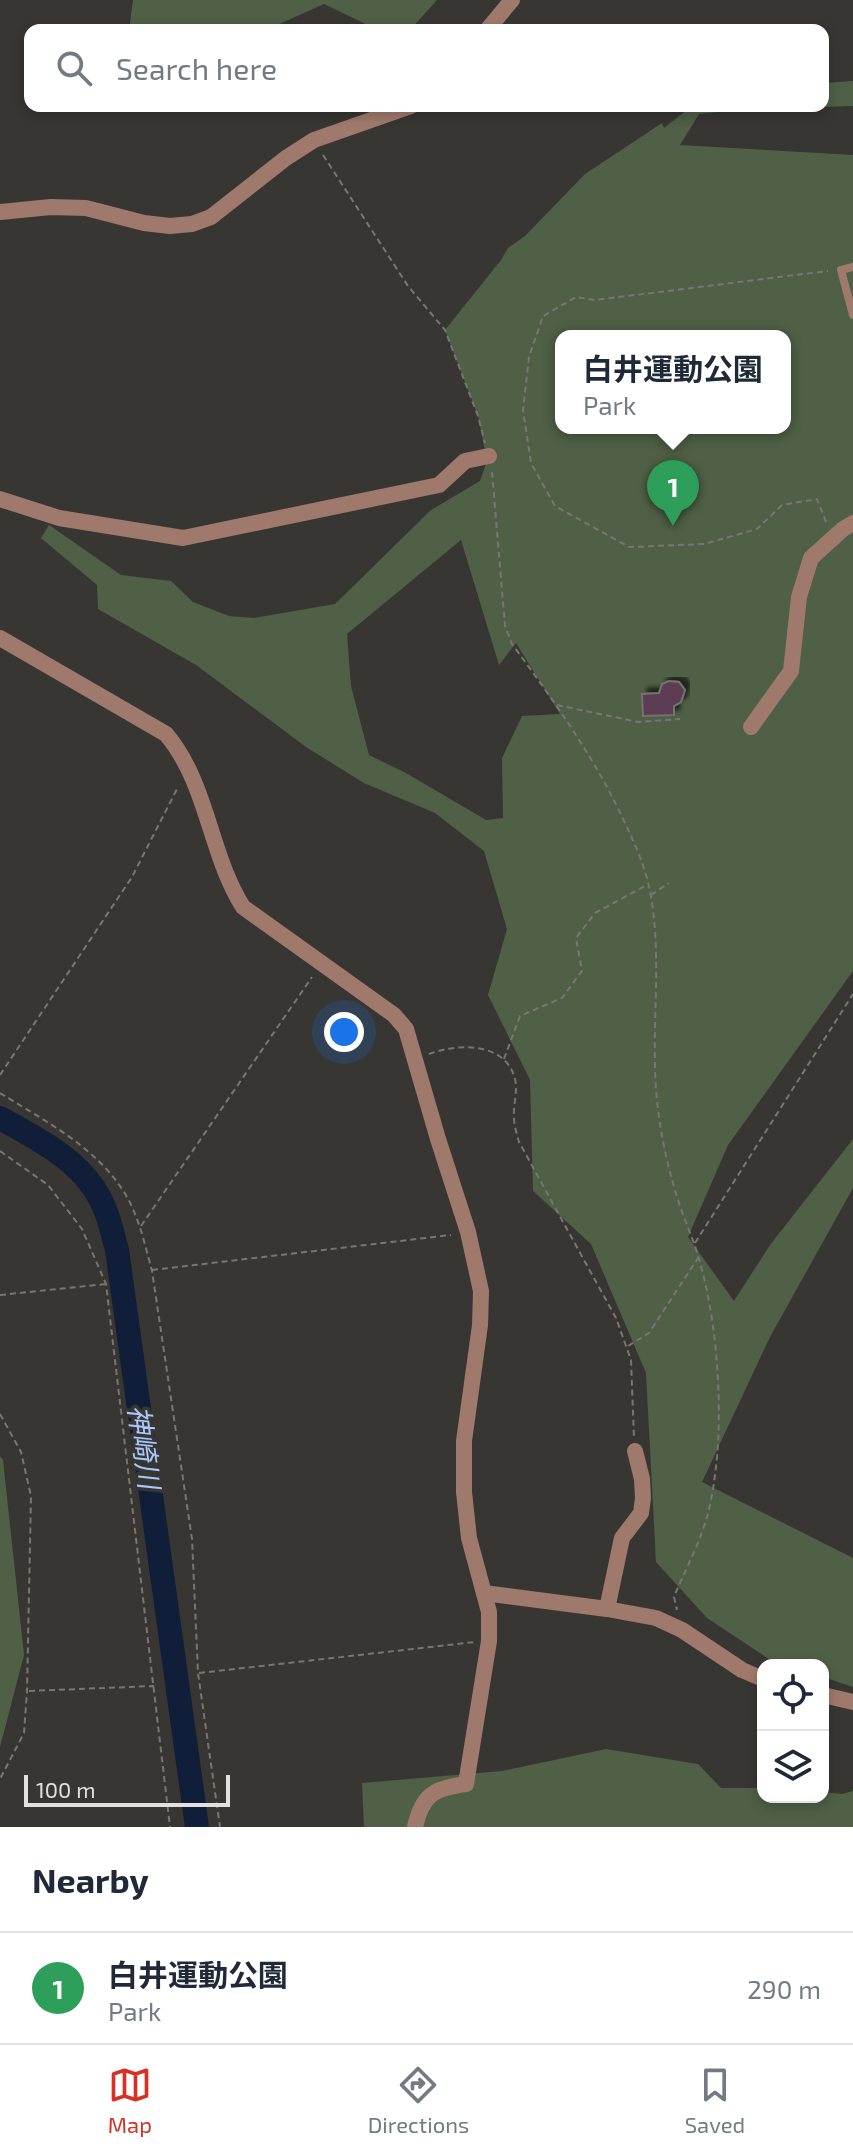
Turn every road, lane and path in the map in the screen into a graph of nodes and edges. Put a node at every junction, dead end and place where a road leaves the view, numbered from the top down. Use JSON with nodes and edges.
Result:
{"nodes":[{"id":1,"x":512,"y":0,"type":"edge"},
{"id":2,"x":492,"y":24,"type":"edge"},
{"id":3,"x":394,"y":112,"type":"edge"},
{"id":4,"x":314,"y":140,"type":"junction"},
{"id":5,"x":0,"y":212,"type":"edge"},
{"id":6,"x":853,"y":267,"type":"edge"},
{"id":7,"x":841,"y":270,"type":"junction"},
{"id":8,"x":853,"y":315,"type":"edge"},
{"id":9,"x":489,"y":456,"type":"junction"},
{"id":10,"x":0,"y":499,"type":"edge"},
{"id":11,"x":853,"y":523,"type":"edge"},
{"id":12,"x":826,"y":524,"type":"dead end"},
{"id":13,"x":0,"y":638,"type":"edge"},
{"id":14,"x":556,"y":705,"type":"junction"},
{"id":15,"x":680,"y":719,"type":"dead end"},
{"id":16,"x":751,"y":727,"type":"dead end"},
{"id":17,"x":181,"y":782,"type":"dead end"},
{"id":18,"x":669,"y":883,"type":"dead end"},
{"id":19,"x":648,"y":885,"type":"junction"},
{"id":20,"x":651,"y":895,"type":"junction"},
{"id":21,"x":321,"y":963,"type":"junction"},
{"id":22,"x":853,"y":994,"type":"edge"},
{"id":23,"x":415,"y":1060,"type":"junction"},
{"id":24,"x":503,"y":1060,"type":"junction"},
{"id":25,"x":0,"y":1075,"type":"edge"},
{"id":26,"x":0,"y":1093,"type":"edge"},
{"id":27,"x":0,"y":1151,"type":"edge"},
{"id":28,"x":140,"y":1229,"type":"junction"},
{"id":29,"x":468,"y":1232,"type":"junction"},
{"id":30,"x":694,"y":1244,"type":"junction"},
{"id":31,"x":698,"y":1257,"type":"junction"},
{"id":32,"x":152,"y":1271,"type":"junction"},
{"id":33,"x":106,"y":1284,"type":"junction"},
{"id":34,"x":0,"y":1295,"type":"edge"},
{"id":35,"x":627,"y":1347,"type":"junction"},
{"id":36,"x":0,"y":1414,"type":"edge"},
{"id":37,"x":635,"y":1451,"type":"joint"},
{"id":38,"x":484,"y":1593,"type":"junction"},
{"id":39,"x":607,"y":1609,"type":"junction"},
{"id":40,"x":682,"y":1630,"type":"junction"},
{"id":41,"x":489,"y":1641,"type":"junction"},
{"id":42,"x":198,"y":1673,"type":"junction"},
{"id":43,"x":757,"y":1676,"type":"edge"},
{"id":44,"x":156,"y":1686,"type":"junction"},
{"id":45,"x":27,"y":1691,"type":"junction"},
{"id":46,"x":829,"y":1696,"type":"edge"},
{"id":47,"x":853,"y":1702,"type":"edge"},
{"id":48,"x":0,"y":1779,"type":"edge"},
{"id":49,"x":170,"y":1827,"type":"edge"},
{"id":50,"x":220,"y":1827,"type":"edge"},
{"id":51,"x":415,"y":1827,"type":"edge"}],
"edges":[{"from":1,"to":2,"type":"street"},
{"from":3,"to":4,"type":"street"},
{"from":4,"to":5,"type":"street"},
{"from":4,"to":9,"type":"path"},
{"from":6,"to":7,"type":"lane"},
{"from":7,"to":8,"type":"lane"},
{"from":7,"to":12,"type":"path"},
{"from":9,"to":10,"type":"street"},
{"from":9,"to":14,"type":"path"},
{"from":11,"to":16,"type":"street"},
{"from":13,"to":21,"type":"street"},
{"from":14,"to":15,"type":"path"},
{"from":14,"to":19,"type":"path"},
{"from":17,"to":25,"type":"path"},
{"from":18,"to":20,"type":"path"},
{"from":19,"to":20,"type":"path"},
{"from":19,"to":24,"type":"path"},
{"from":20,"to":30,"type":"path"},
{"from":21,"to":23,"type":"street"},
{"from":21,"to":28,"type":"path"},
{"from":22,"to":30,"type":"path"},
{"from":23,"to":24,"type":"path"},
{"from":23,"to":29,"type":"street"},
{"from":24,"to":35,"type":"path"},
{"from":26,"to":28,"type":"path"},
{"from":27,"to":33,"type":"path"},
{"from":28,"to":32,"type":"path"},
{"from":29,"to":32,"type":"path"},
{"from":29,"to":38,"type":"street"},
{"from":30,"to":31,"type":"path"},
{"from":31,"to":35,"type":"path"},
{"from":31,"to":40,"type":"path"},
{"from":32,"to":42,"type":"path"},
{"from":33,"to":34,"type":"path"},
{"from":33,"to":44,"type":"path"},
{"from":35,"to":37,"type":"path"},
{"from":36,"to":45,"type":"path"},
{"from":37,"to":39,"type":"street"},
{"from":38,"to":39,"type":"street"},
{"from":38,"to":41,"type":"street"},
{"from":39,"to":40,"type":"street"},
{"from":40,"to":43,"type":"street"},
{"from":41,"to":42,"type":"path"},
{"from":41,"to":51,"type":"street"},
{"from":42,"to":50,"type":"path"},
{"from":44,"to":45,"type":"path"},
{"from":44,"to":49,"type":"path"},
{"from":45,"to":48,"type":"path"},
{"from":46,"to":47,"type":"street"}]}
